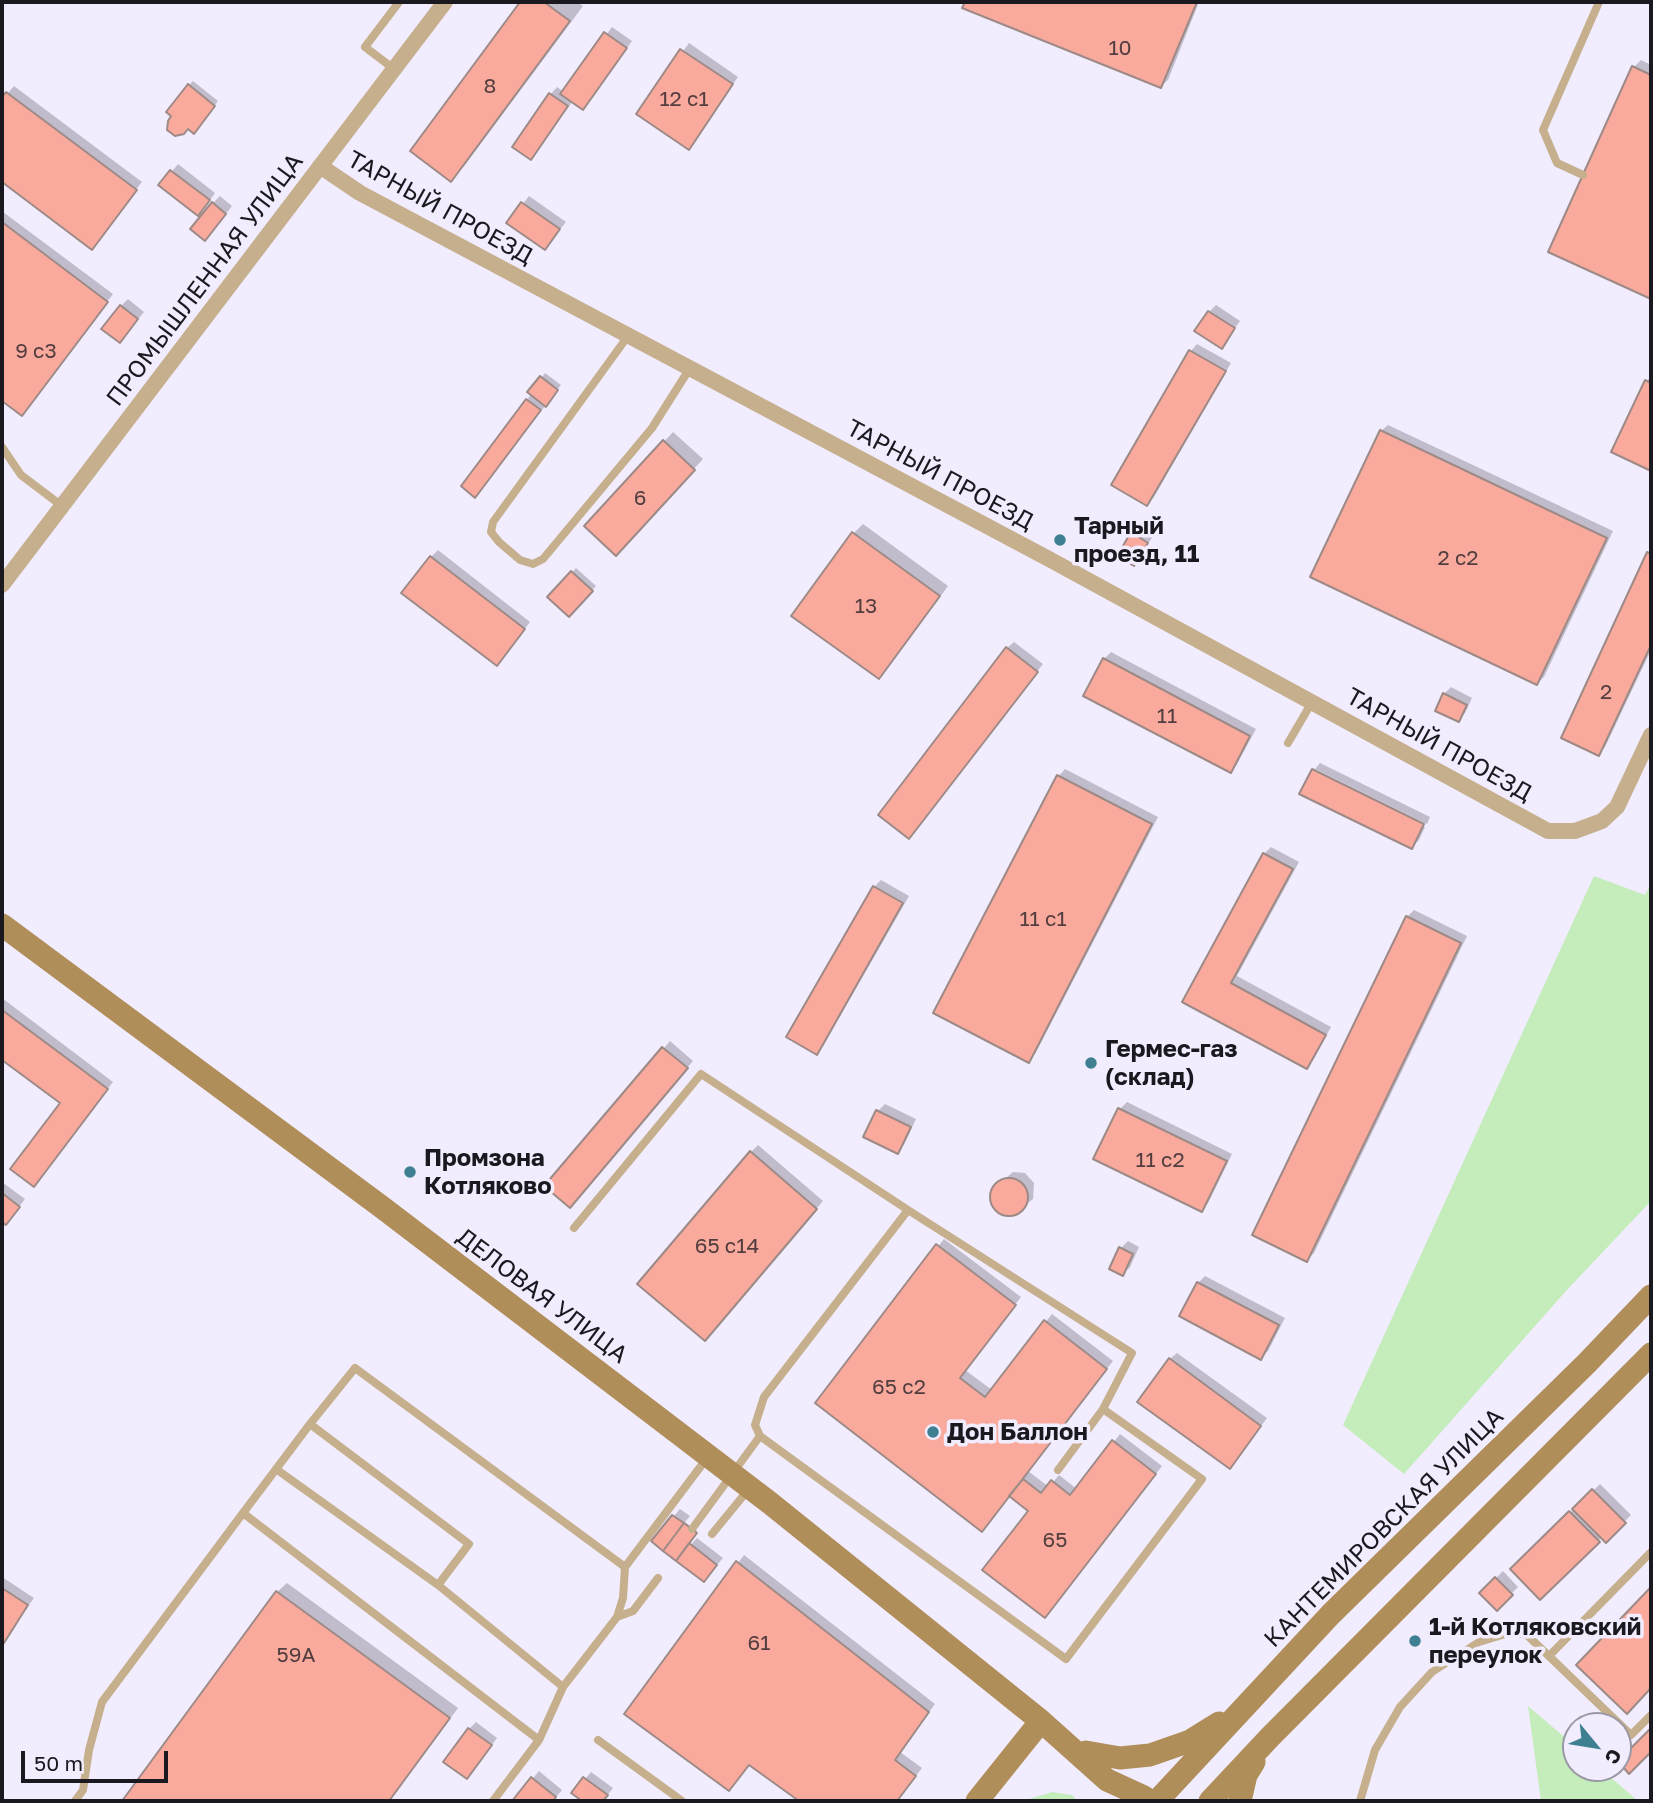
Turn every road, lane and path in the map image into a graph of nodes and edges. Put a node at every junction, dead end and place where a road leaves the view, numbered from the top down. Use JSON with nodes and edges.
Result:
{"nodes":[{"id":1,"x":399,"y":2,"type":"edge"},
{"id":2,"x":444,"y":2,"type":"edge"},
{"id":3,"x":1599,"y":2,"type":"edge"},
{"id":4,"x":394,"y":69,"type":"junction"},
{"id":5,"x":320,"y":166,"type":"junction"},
{"id":6,"x":1583,"y":176,"type":"dead end"},
{"id":7,"x":628,"y":335,"type":"junction"},
{"id":8,"x":690,"y":368,"type":"junction"},
{"id":9,"x":2,"y":447,"type":"edge"},
{"id":10,"x":62,"y":506,"type":"junction"},
{"id":11,"x":2,"y":585,"type":"edge"},
{"id":12,"x":1312,"y":702,"type":"junction"},
{"id":13,"x":1651,"y":735,"type":"edge"},
{"id":14,"x":1288,"y":743,"type":"dead end"},
{"id":15,"x":2,"y":925,"type":"edge"},
{"id":16,"x":908,"y":1210,"type":"junction"},
{"id":17,"x":574,"y":1228,"type":"dead end"},
{"id":18,"x":1651,"y":1296,"type":"edge"},
{"id":19,"x":1651,"y":1354,"type":"edge"},
{"id":20,"x":1103,"y":1409,"type":"junction"},
{"id":21,"x":310,"y":1424,"type":"junction"},
{"id":22,"x":760,"y":1436,"type":"junction"},
{"id":23,"x":708,"y":1456,"type":"junction"},
{"id":24,"x":276,"y":1469,"type":"junction"},
{"id":25,"x":1058,"y":1470,"type":"dead end"},
{"id":26,"x":741,"y":1481,"type":"junction"},
{"id":27,"x":243,"y":1513,"type":"junction"},
{"id":28,"x":692,"y":1530,"type":"dead end"},
{"id":29,"x":712,"y":1534,"type":"dead end"},
{"id":30,"x":1651,"y":1552,"type":"edge"},
{"id":31,"x":625,"y":1567,"type":"junction"},
{"id":32,"x":658,"y":1578,"type":"dead end"},
{"id":33,"x":438,"y":1585,"type":"junction"},
{"id":34,"x":617,"y":1617,"type":"junction"},
{"id":35,"x":1550,"y":1655,"type":"junction"},
{"id":36,"x":563,"y":1687,"type":"junction"},
{"id":37,"x":1242,"y":1709,"type":"junction"},
{"id":38,"x":1651,"y":1715,"type":"edge"},
{"id":39,"x":1041,"y":1721,"type":"junction"},
{"id":40,"x":1270,"y":1737,"type":"junction"},
{"id":41,"x":539,"y":1740,"type":"junction"},
{"id":42,"x":598,"y":1740,"type":"dead end"},
{"id":43,"x":1086,"y":1752,"type":"junction"},
{"id":44,"x":1108,"y":1791,"type":"edge"},
{"id":45,"x":1150,"y":1800,"type":"edge"},
{"id":46,"x":75,"y":1801,"type":"edge"},
{"id":47,"x":493,"y":1801,"type":"edge"},
{"id":48,"x":682,"y":1801,"type":"edge"},
{"id":49,"x":977,"y":1801,"type":"edge"},
{"id":50,"x":1210,"y":1801,"type":"edge"},
{"id":51,"x":1240,"y":1801,"type":"edge"},
{"id":52,"x":1360,"y":1801,"type":"edge"}],
"edges":[{"from":1,"to":4,"type":"lane"},
{"from":2,"to":4,"type":"street","name":"ПРОМЫШЛЕННАЯ УЛИЦА"},
{"from":3,"to":6,"type":"lane"},
{"from":4,"to":5,"type":"street","name":"ПРОМЫШЛЕННАЯ УЛИЦА"},
{"from":5,"to":7,"type":"street","name":"ТАРНЫЙ ПРОЕЗД"},
{"from":5,"to":10,"type":"street","name":"ПРОМЫШЛЕННАЯ УЛИЦА"},
{"from":7,"to":8,"type":"street","name":"ТАРНЫЙ ПРОЕЗД"},
{"from":7,"to":8,"type":"lane"},
{"from":8,"to":12,"type":"street","name":"ТАРНЫЙ ПРОЕЗД"},
{"from":9,"to":10,"type":"lane"},
{"from":10,"to":11,"type":"street","name":"ПРОМЫШЛЕННАЯ УЛИЦА"},
{"from":12,"to":13,"type":"street","name":"ТАРНЫЙ ПРОЕЗД"},
{"from":12,"to":14,"type":"lane"},
{"from":15,"to":23,"type":"street","name":"ДЕЛОВАЯ УЛИЦА"},
{"from":16,"to":17,"type":"lane"},
{"from":16,"to":20,"type":"lane"},
{"from":16,"to":22,"type":"lane"},
{"from":18,"to":37,"type":"street","name":"КАНТЕМИРОВСКАЯ УЛИЦА"},
{"from":19,"to":40,"type":"street"},
{"from":20,"to":22,"type":"lane"},
{"from":20,"to":25,"type":"lane"},
{"from":21,"to":24,"type":"lane"},
{"from":21,"to":31,"type":"lane"},
{"from":21,"to":33,"type":"lane"},
{"from":22,"to":26,"type":"lane"},
{"from":23,"to":26,"type":"street","name":"ДЕЛОВАЯ УЛИЦА"},
{"from":23,"to":31,"type":"lane"},
{"from":24,"to":27,"type":"lane"},
{"from":24,"to":33,"type":"lane"},
{"from":26,"to":28,"type":"lane"},
{"from":26,"to":29,"type":"lane"},
{"from":26,"to":39,"type":"street","name":"ДЕЛОВАЯ УЛИЦА"},
{"from":27,"to":41,"type":"lane"},
{"from":27,"to":46,"type":"lane"},
{"from":30,"to":35,"type":"lane"},
{"from":31,"to":34,"type":"lane"},
{"from":32,"to":34,"type":"lane"},
{"from":33,"to":36,"type":"lane"},
{"from":34,"to":36,"type":"lane"},
{"from":35,"to":38,"type":"lane"},
{"from":35,"to":52,"type":"lane"},
{"from":36,"to":41,"type":"lane"},
{"from":37,"to":43,"type":"street"},
{"from":37,"to":45,"type":"street","name":"КАНТЕМИРОВСКАЯ УЛИЦА"},
{"from":39,"to":43,"type":"street"},
{"from":39,"to":44,"type":"street"},
{"from":39,"to":49,"type":"street"},
{"from":40,"to":50,"type":"street"},
{"from":40,"to":51,"type":"street"},
{"from":41,"to":47,"type":"lane"},
{"from":42,"to":48,"type":"lane"},
{"from":43,"to":45,"type":"street"},
{"from":44,"to":45,"type":"street"}]}
